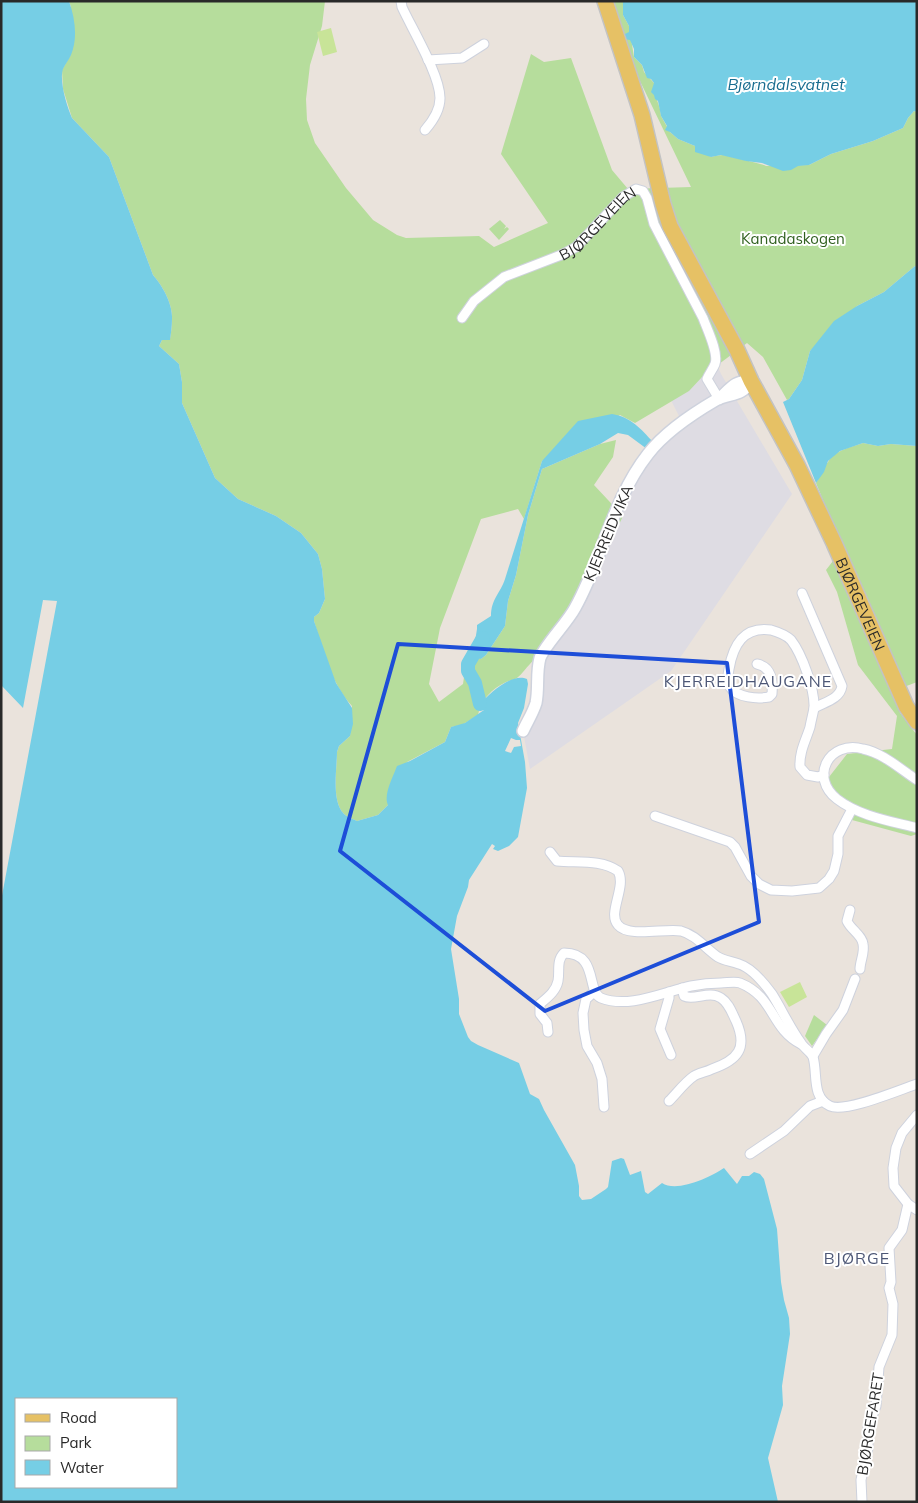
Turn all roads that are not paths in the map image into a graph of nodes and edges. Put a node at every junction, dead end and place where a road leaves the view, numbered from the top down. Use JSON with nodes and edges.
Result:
{"nodes":[{"id":1,"x":401,"y":1,"type":"edge"},
{"id":2,"x":605,"y":1,"type":"edge"},
{"id":3,"x":484,"y":44,"type":"dead end"},
{"id":4,"x":428,"y":60,"type":"junction"},
{"id":5,"x":425,"y":130,"type":"dead end"},
{"id":6,"x":462,"y":318,"type":"dead end"},
{"id":7,"x":746,"y":384,"type":"junction"},
{"id":8,"x":719,"y":399,"type":"junction"},
{"id":9,"x":802,"y":593,"type":"dead end"},
{"id":10,"x":757,"y":664,"type":"dead end"},
{"id":11,"x":814,"y":708,"type":"junction"},
{"id":12,"x":917,"y":722,"type":"edge"},
{"id":13,"x":523,"y":731,"type":"dead end"},
{"id":14,"x":824,"y":775,"type":"junction"},
{"id":15,"x":917,"y":780,"type":"edge"},
{"id":16,"x":852,"y":809,"type":"junction"},
{"id":17,"x":655,"y":816,"type":"dead end"},
{"id":18,"x":917,"y":828,"type":"edge"},
{"id":19,"x":550,"y":852,"type":"dead end"},
{"id":20,"x":850,"y":910,"type":"dead end"},
{"id":21,"x":860,"y":969,"type":"dead end"},
{"id":22,"x":855,"y":979,"type":"dead end"},
{"id":23,"x":682,"y":988,"type":"junction"},
{"id":24,"x":594,"y":992,"type":"junction"},
{"id":25,"x":669,"y":992,"type":"junction"},
{"id":26,"x":548,"y":1032,"type":"dead end"},
{"id":27,"x":801,"y":1044,"type":"junction"},
{"id":28,"x":671,"y":1055,"type":"dead end"},
{"id":29,"x":813,"y":1056,"type":"junction"},
{"id":30,"x":917,"y":1084,"type":"edge"},
{"id":31,"x":670,"y":1101,"type":"dead end"},
{"id":32,"x":823,"y":1101,"type":"junction"},
{"id":33,"x":604,"y":1107,"type":"dead end"},
{"id":34,"x":917,"y":1115,"type":"edge"},
{"id":35,"x":750,"y":1154,"type":"dead end"},
{"id":36,"x":908,"y":1204,"type":"junction"},
{"id":37,"x":917,"y":1210,"type":"edge"},
{"id":38,"x":862,"y":1502,"type":"edge"}],
"edges":[{"from":1,"to":4,"type":"street"},
{"from":2,"to":7,"type":"main road","name":"BJØRGEVEIEN"},
{"from":3,"to":4,"type":"street"},
{"from":4,"to":5,"type":"street"},
{"from":6,"to":8,"type":"street","name":"BJØRGEVEIEN"},
{"from":7,"to":8,"type":"street","name":"KJERREIDVIKA"},
{"from":7,"to":12,"type":"main road","name":"BJØRGEVEIEN"},
{"from":8,"to":13,"type":"street","name":"KJERREIDVIKA"},
{"from":9,"to":11,"type":"street"},
{"from":10,"to":11,"type":"street"},
{"from":11,"to":14,"type":"street"},
{"from":14,"to":15,"type":"street"},
{"from":14,"to":16,"type":"street"},
{"from":16,"to":17,"type":"street"},
{"from":16,"to":18,"type":"street"},
{"from":19,"to":27,"type":"street"},
{"from":20,"to":21,"type":"street"},
{"from":22,"to":29,"type":"street"},
{"from":23,"to":25,"type":"street"},
{"from":23,"to":27,"type":"street"},
{"from":23,"to":31,"type":"street"},
{"from":24,"to":25,"type":"street"},
{"from":24,"to":26,"type":"street"},
{"from":24,"to":33,"type":"street"},
{"from":25,"to":28,"type":"street"},
{"from":27,"to":29,"type":"street"},
{"from":29,"to":32,"type":"street"},
{"from":30,"to":32,"type":"street"},
{"from":32,"to":35,"type":"street"},
{"from":34,"to":36,"type":"street"},
{"from":36,"to":37,"type":"street"},
{"from":36,"to":38,"type":"street","name":"BJØRGEFARET"}]}
